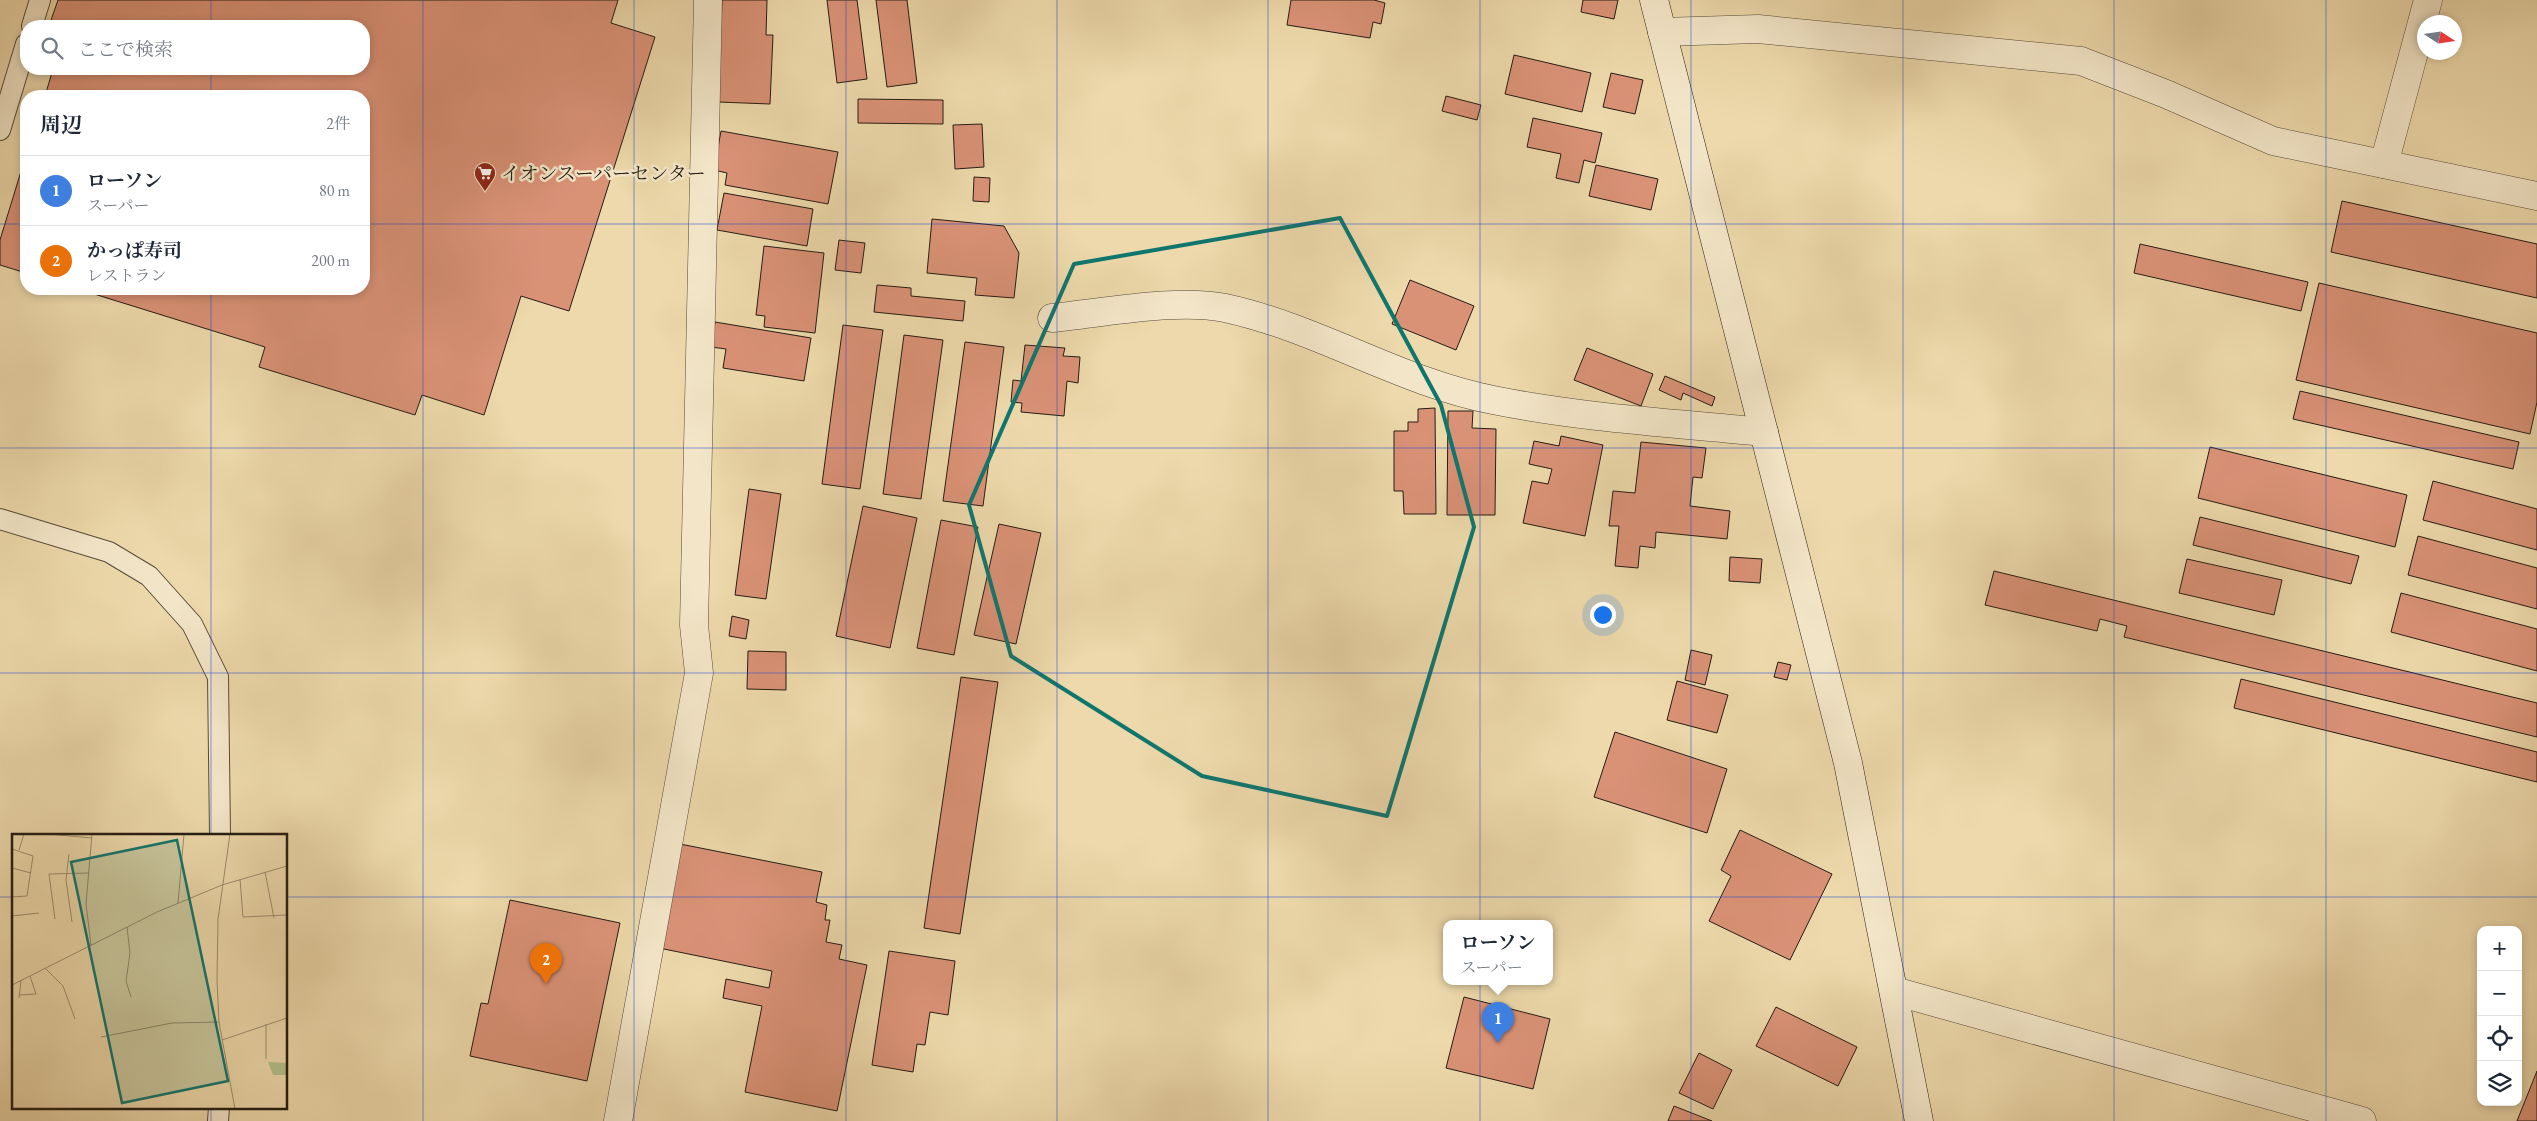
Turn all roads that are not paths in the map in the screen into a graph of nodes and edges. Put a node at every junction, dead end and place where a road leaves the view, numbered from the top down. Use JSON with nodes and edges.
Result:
{"nodes":[{"id":1,"x":40,"y":0,"type":"edge"},
{"id":2,"x":708,"y":0,"type":"edge"},
{"id":3,"x":1654,"y":0,"type":"edge"},
{"id":4,"x":2428,"y":0,"type":"edge"},
{"id":5,"x":34,"y":20,"type":"edge"},
{"id":6,"x":1662,"y":32,"type":"junction"},
{"id":7,"x":20,"y":64,"type":"edge"},
{"id":8,"x":0,"y":130,"type":"edge"},
{"id":9,"x":2384,"y":164,"type":"junction"},
{"id":10,"x":2537,"y":196,"type":"edge"},
{"id":11,"x":1052,"y":318,"type":"dead end"},
{"id":12,"x":1764,"y":432,"type":"junction"},
{"id":13,"x":0,"y":519,"type":"edge"},
{"id":14,"x":220,"y":834,"type":"edge"},
{"id":15,"x":1894,"y":992,"type":"junction"},
{"id":16,"x":219,"y":1108,"type":"edge"},
{"id":17,"x":218,"y":1121,"type":"edge"},
{"id":18,"x":618,"y":1121,"type":"edge"},
{"id":19,"x":1919,"y":1121,"type":"edge"},
{"id":20,"x":2362,"y":1121,"type":"edge"}],
"edges":[{"from":1,"to":5,"type":"lane"},
{"from":2,"to":18,"type":"street"},
{"from":3,"to":6,"type":"street"},
{"from":4,"to":9,"type":"street"},
{"from":6,"to":9,"type":"street"},
{"from":6,"to":12,"type":"street"},
{"from":7,"to":8,"type":"lane"},
{"from":9,"to":10,"type":"street"},
{"from":11,"to":12,"type":"street"},
{"from":12,"to":15,"type":"street"},
{"from":13,"to":14,"type":"lane"},
{"from":15,"to":19,"type":"street"},
{"from":15,"to":20,"type":"street"},
{"from":16,"to":17,"type":"lane"}]}
